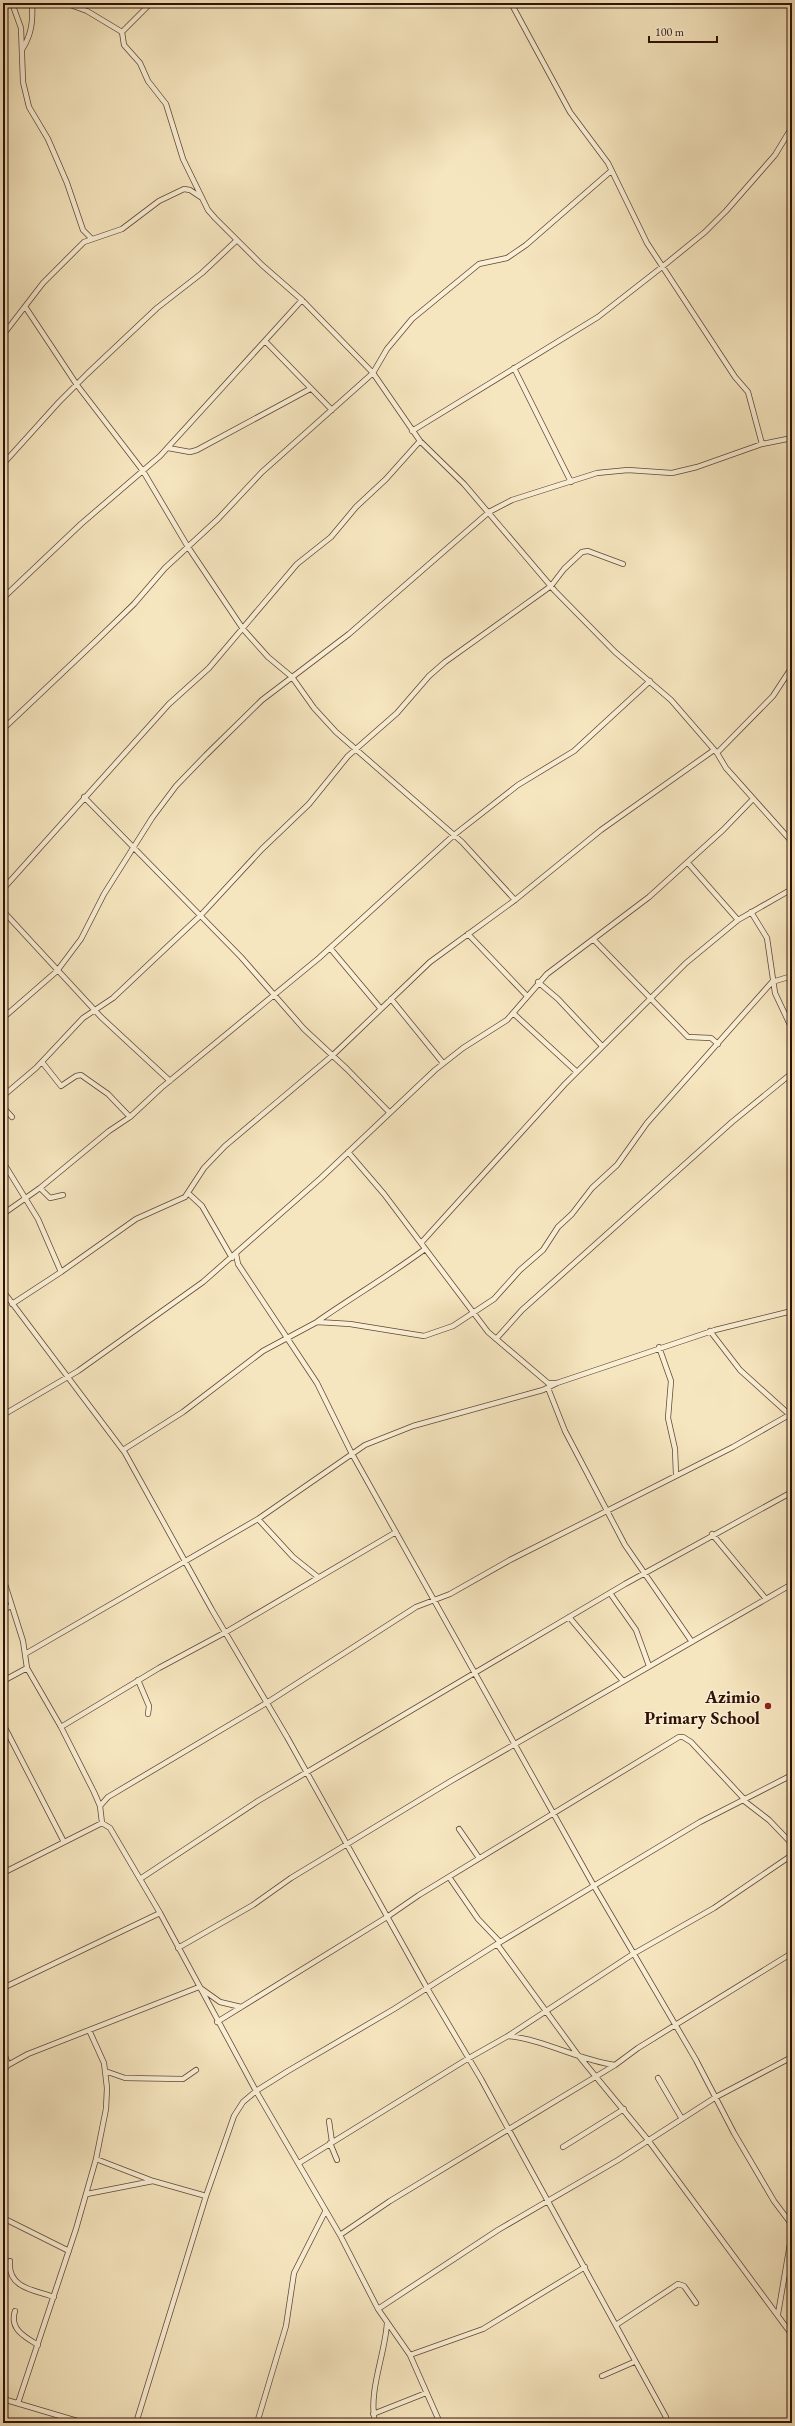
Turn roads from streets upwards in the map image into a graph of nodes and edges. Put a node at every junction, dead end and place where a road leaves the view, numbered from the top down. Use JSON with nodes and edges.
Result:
{"nodes":[{"id":1,"x":12,"y":3,"type":"edge"},
{"id":2,"x":32,"y":3,"type":"edge"},
{"id":3,"x":65,"y":3,"type":"edge"},
{"id":4,"x":151,"y":3,"type":"edge"},
{"id":5,"x":511,"y":3,"type":"edge"},
{"id":6,"x":122,"y":32,"type":"junction"},
{"id":7,"x":23,"y":48,"type":"junction"},
{"id":8,"x":792,"y":127,"type":"edge"},
{"id":9,"x":612,"y":171,"type":"junction"},
{"id":10,"x":203,"y":199,"type":"junction"},
{"id":11,"x":91,"y":238,"type":"junction"},
{"id":12,"x":237,"y":240,"type":"junction"},
{"id":13,"x":662,"y":267,"type":"junction"},
{"id":14,"x":302,"y":300,"type":"junction"},
{"id":15,"x":26,"y":308,"type":"junction"},
{"id":16,"x":3,"y":335,"type":"edge"},
{"id":17,"x":266,"y":342,"type":"junction"},
{"id":18,"x":514,"y":368,"type":"junction"},
{"id":19,"x":373,"y":373,"type":"junction"},
{"id":20,"x":77,"y":385,"type":"junction"},
{"id":21,"x":310,"y":389,"type":"junction"},
{"id":22,"x":332,"y":410,"type":"junction"},
{"id":23,"x":412,"y":431,"type":"junction"},
{"id":24,"x":792,"y":438,"type":"edge"},
{"id":25,"x":420,"y":441,"type":"junction"},
{"id":26,"x":762,"y":444,"type":"junction"},
{"id":27,"x":168,"y":448,"type":"junction"},
{"id":28,"x":3,"y":464,"type":"edge"},
{"id":29,"x":143,"y":471,"type":"junction"},
{"id":30,"x":571,"y":482,"type":"junction"},
{"id":31,"x":489,"y":512,"type":"junction"},
{"id":32,"x":188,"y":547,"type":"junction"},
{"id":33,"x":623,"y":564,"type":"dead end"},
{"id":34,"x":551,"y":586,"type":"junction"},
{"id":35,"x":3,"y":598,"type":"edge"},
{"id":36,"x":243,"y":629,"type":"junction"},
{"id":37,"x":792,"y":667,"type":"edge"},
{"id":38,"x":787,"y":676,"type":"junction"},
{"id":39,"x":292,"y":677,"type":"junction"},
{"id":40,"x":792,"y":680,"type":"edge"},
{"id":41,"x":650,"y":681,"type":"junction"},
{"id":42,"x":3,"y":729,"type":"edge"},
{"id":43,"x":354,"y":750,"type":"junction"},
{"id":44,"x":715,"y":751,"type":"junction"},
{"id":45,"x":84,"y":797,"type":"junction"},
{"id":46,"x":753,"y":799,"type":"junction"},
{"id":47,"x":454,"y":835,"type":"junction"},
{"id":48,"x":792,"y":842,"type":"edge"},
{"id":49,"x":134,"y":848,"type":"junction"},
{"id":50,"x":688,"y":863,"type":"junction"},
{"id":51,"x":3,"y":889,"type":"edge"},
{"id":52,"x":792,"y":889,"type":"edge"},
{"id":53,"x":515,"y":900,"type":"junction"},
{"id":54,"x":3,"y":912,"type":"edge"},
{"id":55,"x":751,"y":912,"type":"junction"},
{"id":56,"x":201,"y":915,"type":"junction"},
{"id":57,"x":738,"y":920,"type":"junction"},
{"id":58,"x":468,"y":934,"type":"junction"},
{"id":59,"x":594,"y":940,"type":"junction"},
{"id":60,"x":330,"y":948,"type":"junction"},
{"id":61,"x":57,"y":971,"type":"junction"},
{"id":62,"x":792,"y":976,"type":"edge"},
{"id":63,"x":538,"y":982,"type":"junction"},
{"id":64,"x":772,"y":982,"type":"junction"},
{"id":65,"x":274,"y":996,"type":"junction"},
{"id":66,"x":527,"y":996,"type":"junction"},
{"id":67,"x":651,"y":998,"type":"junction"},
{"id":68,"x":391,"y":999,"type":"junction"},
{"id":69,"x":381,"y":1009,"type":"junction"},
{"id":70,"x":94,"y":1010,"type":"junction"},
{"id":71,"x":514,"y":1013,"type":"junction"},
{"id":72,"x":3,"y":1018,"type":"edge"},
{"id":73,"x":792,"y":1029,"type":"edge"},
{"id":74,"x":718,"y":1044,"type":"junction"},
{"id":75,"x":602,"y":1046,"type":"junction"},
{"id":76,"x":333,"y":1055,"type":"junction"},
{"id":77,"x":42,"y":1062,"type":"junction"},
{"id":78,"x":443,"y":1063,"type":"junction"},
{"id":79,"x":577,"y":1072,"type":"junction"},
{"id":80,"x":792,"y":1073,"type":"edge"},
{"id":81,"x":170,"y":1081,"type":"junction"},
{"id":82,"x":3,"y":1096,"type":"edge"},
{"id":83,"x":3,"y":1107,"type":"edge"},
{"id":84,"x":389,"y":1112,"type":"junction"},
{"id":85,"x":12,"y":1117,"type":"dead end"},
{"id":86,"x":130,"y":1117,"type":"junction"},
{"id":87,"x":348,"y":1152,"type":"junction"},
{"id":88,"x":3,"y":1162,"type":"edge"},
{"id":89,"x":40,"y":1188,"type":"junction"},
{"id":90,"x":188,"y":1193,"type":"junction"},
{"id":91,"x":63,"y":1195,"type":"dead end"},
{"id":92,"x":24,"y":1199,"type":"junction"},
{"id":93,"x":3,"y":1214,"type":"edge"},
{"id":94,"x":422,"y":1243,"type":"junction"},
{"id":95,"x":425,"y":1249,"type":"junction"},
{"id":96,"x":236,"y":1254,"type":"junction"},
{"id":97,"x":232,"y":1258,"type":"junction"},
{"id":98,"x":226,"y":1262,"type":"junction"},
{"id":99,"x":238,"y":1264,"type":"junction"},
{"id":100,"x":61,"y":1272,"type":"junction"},
{"id":101,"x":3,"y":1291,"type":"edge"},
{"id":102,"x":12,"y":1304,"type":"junction"},
{"id":103,"x":792,"y":1311,"type":"edge"},
{"id":104,"x":473,"y":1314,"type":"junction"},
{"id":105,"x":317,"y":1322,"type":"junction"},
{"id":106,"x":710,"y":1331,"type":"junction"},
{"id":107,"x":286,"y":1339,"type":"junction"},
{"id":108,"x":496,"y":1339,"type":"junction"},
{"id":109,"x":659,"y":1347,"type":"junction"},
{"id":110,"x":68,"y":1377,"type":"junction"},
{"id":111,"x":557,"y":1383,"type":"junction"},
{"id":112,"x":548,"y":1388,"type":"junction"},
{"id":113,"x":3,"y":1415,"type":"edge"},
{"id":114,"x":790,"y":1416,"type":"edge"},
{"id":115,"x":123,"y":1450,"type":"junction"},
{"id":116,"x":351,"y":1452,"type":"junction"},
{"id":117,"x":676,"y":1475,"type":"junction"},
{"id":118,"x":792,"y":1492,"type":"edge"},
{"id":119,"x":608,"y":1509,"type":"junction"},
{"id":120,"x":258,"y":1519,"type":"junction"},
{"id":121,"x":396,"y":1532,"type":"junction"},
{"id":122,"x":712,"y":1534,"type":"junction"},
{"id":123,"x":187,"y":1560,"type":"junction"},
{"id":124,"x":644,"y":1573,"type":"junction"},
{"id":125,"x":318,"y":1577,"type":"junction"},
{"id":126,"x":3,"y":1578,"type":"edge"},
{"id":127,"x":792,"y":1584,"type":"edge"},
{"id":128,"x":610,"y":1593,"type":"junction"},
{"id":129,"x":432,"y":1599,"type":"junction"},
{"id":130,"x":766,"y":1599,"type":"junction"},
{"id":131,"x":11,"y":1606,"type":"junction"},
{"id":132,"x":3,"y":1610,"type":"edge"},
{"id":133,"x":569,"y":1617,"type":"junction"},
{"id":134,"x":226,"y":1632,"type":"junction"},
{"id":135,"x":692,"y":1642,"type":"junction"},
{"id":136,"x":25,"y":1654,"type":"junction"},
{"id":137,"x":649,"y":1666,"type":"junction"},
{"id":138,"x":27,"y":1668,"type":"junction"},
{"id":139,"x":476,"y":1673,"type":"junction"},
{"id":140,"x":138,"y":1680,"type":"junction"},
{"id":141,"x":3,"y":1681,"type":"edge"},
{"id":142,"x":623,"y":1681,"type":"junction"},
{"id":143,"x":268,"y":1702,"type":"junction"},
{"id":144,"x":148,"y":1714,"type":"dead end"},
{"id":145,"x":3,"y":1724,"type":"edge"},
{"id":146,"x":61,"y":1727,"type":"junction"},
{"id":147,"x":516,"y":1744,"type":"junction"},
{"id":148,"x":308,"y":1773,"type":"junction"},
{"id":149,"x":792,"y":1775,"type":"edge"},
{"id":150,"x":744,"y":1800,"type":"junction"},
{"id":151,"x":100,"y":1806,"type":"junction"},
{"id":152,"x":554,"y":1813,"type":"junction"},
{"id":153,"x":102,"y":1823,"type":"junction"},
{"id":154,"x":459,"y":1829,"type":"dead end"},
{"id":155,"x":64,"y":1842,"type":"junction"},
{"id":156,"x":792,"y":1844,"type":"edge"},
{"id":157,"x":347,"y":1846,"type":"junction"},
{"id":158,"x":792,"y":1855,"type":"edge"},
{"id":159,"x":479,"y":1858,"type":"junction"},
{"id":160,"x":3,"y":1873,"type":"edge"},
{"id":161,"x":449,"y":1877,"type":"junction"},
{"id":162,"x":140,"y":1879,"type":"junction"},
{"id":163,"x":594,"y":1886,"type":"junction"},
{"id":164,"x":160,"y":1913,"type":"junction"},
{"id":165,"x":388,"y":1917,"type":"junction"},
{"id":166,"x":499,"y":1943,"type":"junction"},
{"id":167,"x":178,"y":1948,"type":"junction"},
{"id":168,"x":792,"y":1953,"type":"edge"},
{"id":169,"x":633,"y":1954,"type":"junction"},
{"id":170,"x":199,"y":1987,"type":"junction"},
{"id":171,"x":3,"y":1988,"type":"edge"},
{"id":172,"x":427,"y":1988,"type":"junction"},
{"id":173,"x":241,"y":2007,"type":"junction"},
{"id":174,"x":546,"y":2009,"type":"junction"},
{"id":175,"x":217,"y":2022,"type":"junction"},
{"id":176,"x":676,"y":2025,"type":"junction"},
{"id":177,"x":89,"y":2030,"type":"junction"},
{"id":178,"x":508,"y":2036,"type":"junction"},
{"id":179,"x":3,"y":2050,"type":"edge"},
{"id":180,"x":578,"y":2055,"type":"junction"},
{"id":181,"x":792,"y":2057,"type":"edge"},
{"id":182,"x":469,"y":2058,"type":"junction"},
{"id":183,"x":615,"y":2064,"type":"junction"},
{"id":184,"x":8,"y":2065,"type":"junction"},
{"id":185,"x":196,"y":2070,"type":"dead end"},
{"id":186,"x":3,"y":2071,"type":"edge"},
{"id":187,"x":105,"y":2071,"type":"junction"},
{"id":188,"x":596,"y":2075,"type":"junction"},
{"id":189,"x":658,"y":2078,"type":"dead end"},
{"id":190,"x":256,"y":2091,"type":"junction"},
{"id":191,"x":716,"y":2097,"type":"junction"},
{"id":192,"x":624,"y":2109,"type":"junction"},
{"id":193,"x":682,"y":2119,"type":"junction"},
{"id":194,"x":329,"y":2121,"type":"dead end"},
{"id":195,"x":509,"y":2128,"type":"junction"},
{"id":196,"x":648,"y":2140,"type":"junction"},
{"id":197,"x":331,"y":2143,"type":"junction"},
{"id":198,"x":563,"y":2147,"type":"dead end"},
{"id":199,"x":96,"y":2160,"type":"junction"},
{"id":200,"x":337,"y":2160,"type":"dead end"},
{"id":201,"x":300,"y":2163,"type":"junction"},
{"id":202,"x":153,"y":2181,"type":"junction"},
{"id":203,"x":87,"y":2194,"type":"junction"},
{"id":204,"x":206,"y":2196,"type":"junction"},
{"id":205,"x":549,"y":2200,"type":"junction"},
{"id":206,"x":325,"y":2212,"type":"junction"},
{"id":207,"x":3,"y":2218,"type":"edge"},
{"id":208,"x":792,"y":2226,"type":"edge"},
{"id":209,"x":792,"y":2232,"type":"edge"},
{"id":210,"x":340,"y":2235,"type":"junction"},
{"id":211,"x":69,"y":2251,"type":"junction"},
{"id":212,"x":10,"y":2261,"type":"dead end"},
{"id":213,"x":585,"y":2267,"type":"junction"},
{"id":214,"x":54,"y":2297,"type":"junction"},
{"id":215,"x":696,"y":2303,"type":"dead end"},
{"id":216,"x":378,"y":2309,"type":"junction"},
{"id":217,"x":15,"y":2311,"type":"dead end"},
{"id":218,"x":778,"y":2314,"type":"junction"},
{"id":219,"x":387,"y":2323,"type":"junction"},
{"id":220,"x":616,"y":2325,"type":"junction"},
{"id":221,"x":792,"y":2335,"type":"edge"},
{"id":222,"x":38,"y":2344,"type":"junction"},
{"id":223,"x":410,"y":2355,"type":"junction"},
{"id":224,"x":634,"y":2362,"type":"junction"},
{"id":225,"x":602,"y":2376,"type":"dead end"},
{"id":226,"x":426,"y":2393,"type":"junction"},
{"id":227,"x":3,"y":2399,"type":"edge"},
{"id":228,"x":18,"y":2403,"type":"junction"},
{"id":229,"x":373,"y":2414,"type":"junction"},
{"id":230,"x":84,"y":2423,"type":"edge"},
{"id":231,"x":136,"y":2423,"type":"edge"},
{"id":232,"x":257,"y":2423,"type":"edge"},
{"id":233,"x":375,"y":2423,"type":"edge"},
{"id":234,"x":440,"y":2423,"type":"edge"},
{"id":235,"x":664,"y":2423,"type":"edge"}],
"edges":[{"from":1,"to":7,"type":"street"},
{"from":2,"to":7,"type":"street"},
{"from":3,"to":6,"type":"street"},
{"from":4,"to":6,"type":"street"},
{"from":5,"to":9,"type":"street"},
{"from":6,"to":10,"type":"street"},
{"from":7,"to":11,"type":"street"},
{"from":8,"to":13,"type":"street"},
{"from":9,"to":13,"type":"street"},
{"from":9,"to":19,"type":"street"},
{"from":10,"to":11,"type":"street"},
{"from":10,"to":12,"type":"street"},
{"from":11,"to":15,"type":"street"},
{"from":12,"to":14,"type":"street"},
{"from":12,"to":20,"type":"street"},
{"from":13,"to":18,"type":"street"},
{"from":13,"to":26,"type":"street"},
{"from":14,"to":17,"type":"street"},
{"from":14,"to":19,"type":"street"},
{"from":15,"to":16,"type":"street"},
{"from":15,"to":20,"type":"street"},
{"from":17,"to":21,"type":"street"},
{"from":17,"to":27,"type":"street"},
{"from":18,"to":23,"type":"street"},
{"from":18,"to":30,"type":"street"},
{"from":19,"to":22,"type":"street"},
{"from":19,"to":23,"type":"street"},
{"from":20,"to":28,"type":"street"},
{"from":20,"to":29,"type":"street"},
{"from":21,"to":22,"type":"street"},
{"from":21,"to":27,"type":"street"},
{"from":22,"to":32,"type":"street"},
{"from":23,"to":25,"type":"street"},
{"from":24,"to":26,"type":"street"},
{"from":25,"to":31,"type":"street"},
{"from":25,"to":36,"type":"street"},
{"from":26,"to":30,"type":"street"},
{"from":27,"to":29,"type":"street"},
{"from":29,"to":32,"type":"street"},
{"from":29,"to":35,"type":"street"},
{"from":30,"to":31,"type":"street"},
{"from":31,"to":34,"type":"street"},
{"from":31,"to":39,"type":"street"},
{"from":32,"to":36,"type":"street"},
{"from":32,"to":42,"type":"street"},
{"from":33,"to":34,"type":"street"},
{"from":34,"to":41,"type":"street"},
{"from":34,"to":43,"type":"street"},
{"from":36,"to":39,"type":"street"},
{"from":36,"to":45,"type":"street"},
{"from":37,"to":38,"type":"street"},
{"from":38,"to":40,"type":"street"},
{"from":38,"to":44,"type":"street"},
{"from":39,"to":43,"type":"street"},
{"from":39,"to":49,"type":"street"},
{"from":41,"to":44,"type":"street"},
{"from":41,"to":47,"type":"street"},
{"from":43,"to":47,"type":"street"},
{"from":43,"to":56,"type":"street"},
{"from":44,"to":46,"type":"street"},
{"from":44,"to":53,"type":"street"},
{"from":45,"to":49,"type":"street"},
{"from":45,"to":51,"type":"street"},
{"from":46,"to":48,"type":"street"},
{"from":46,"to":50,"type":"street"},
{"from":47,"to":53,"type":"street"},
{"from":47,"to":60,"type":"street"},
{"from":49,"to":56,"type":"street"},
{"from":49,"to":61,"type":"street"},
{"from":50,"to":57,"type":"street"},
{"from":50,"to":59,"type":"street"},
{"from":52,"to":55,"type":"street"},
{"from":53,"to":58,"type":"street"},
{"from":54,"to":61,"type":"street"},
{"from":55,"to":57,"type":"street"},
{"from":55,"to":64,"type":"street"},
{"from":56,"to":65,"type":"street"},
{"from":56,"to":70,"type":"street"},
{"from":57,"to":67,"type":"street"},
{"from":58,"to":66,"type":"street"},
{"from":58,"to":68,"type":"street"},
{"from":59,"to":63,"type":"street"},
{"from":59,"to":67,"type":"street"},
{"from":60,"to":65,"type":"street"},
{"from":60,"to":69,"type":"street"},
{"from":61,"to":70,"type":"street"},
{"from":61,"to":72,"type":"street"},
{"from":62,"to":64,"type":"street"},
{"from":63,"to":66,"type":"street"},
{"from":63,"to":75,"type":"street"},
{"from":64,"to":73,"type":"street"},
{"from":64,"to":74,"type":"street"},
{"from":65,"to":76,"type":"street"},
{"from":65,"to":81,"type":"street"},
{"from":66,"to":71,"type":"street"},
{"from":67,"to":74,"type":"street"},
{"from":67,"to":75,"type":"street"},
{"from":68,"to":69,"type":"street"},
{"from":68,"to":78,"type":"street"},
{"from":69,"to":76,"type":"street"},
{"from":70,"to":77,"type":"street"},
{"from":70,"to":81,"type":"street"},
{"from":71,"to":78,"type":"street"},
{"from":71,"to":79,"type":"street"},
{"from":74,"to":104,"type":"street"},
{"from":75,"to":79,"type":"street"},
{"from":76,"to":84,"type":"street"},
{"from":76,"to":90,"type":"street"},
{"from":77,"to":82,"type":"street"},
{"from":77,"to":86,"type":"street"},
{"from":78,"to":84,"type":"street"},
{"from":79,"to":94,"type":"street"},
{"from":80,"to":108,"type":"street"},
{"from":81,"to":86,"type":"street"},
{"from":83,"to":85,"type":"street"},
{"from":84,"to":87,"type":"street"},
{"from":86,"to":89,"type":"street"},
{"from":87,"to":94,"type":"street"},
{"from":87,"to":96,"type":"street"},
{"from":88,"to":92,"type":"street"},
{"from":89,"to":91,"type":"street"},
{"from":89,"to":92,"type":"street"},
{"from":90,"to":97,"type":"street"},
{"from":90,"to":100,"type":"street"},
{"from":92,"to":93,"type":"street"},
{"from":92,"to":100,"type":"street"},
{"from":94,"to":95,"type":"street"},
{"from":95,"to":104,"type":"street"},
{"from":95,"to":105,"type":"street"},
{"from":96,"to":97,"type":"street"},
{"from":96,"to":99,"type":"street"},
{"from":97,"to":98,"type":"street"},
{"from":98,"to":99,"type":"street"},
{"from":98,"to":110,"type":"street"},
{"from":99,"to":107,"type":"street"},
{"from":100,"to":102,"type":"street"},
{"from":101,"to":102,"type":"street"},
{"from":102,"to":110,"type":"street"},
{"from":103,"to":106,"type":"street"},
{"from":104,"to":105,"type":"street"},
{"from":104,"to":108,"type":"street"},
{"from":105,"to":107,"type":"street"},
{"from":106,"to":109,"type":"street"},
{"from":106,"to":114,"type":"street"},
{"from":107,"to":115,"type":"street"},
{"from":107,"to":116,"type":"street"},
{"from":108,"to":111,"type":"street"},
{"from":109,"to":111,"type":"street"},
{"from":109,"to":117,"type":"street"},
{"from":110,"to":113,"type":"street"},
{"from":110,"to":115,"type":"street"},
{"from":111,"to":112,"type":"street"},
{"from":112,"to":116,"type":"street"},
{"from":112,"to":119,"type":"street"},
{"from":114,"to":117,"type":"street"},
{"from":115,"to":123,"type":"street"},
{"from":116,"to":120,"type":"street"},
{"from":116,"to":121,"type":"street"},
{"from":117,"to":119,"type":"street"},
{"from":118,"to":122,"type":"street"},
{"from":119,"to":124,"type":"street"},
{"from":119,"to":129,"type":"street"},
{"from":120,"to":123,"type":"street"},
{"from":120,"to":125,"type":"street"},
{"from":121,"to":125,"type":"street"},
{"from":121,"to":129,"type":"street"},
{"from":122,"to":124,"type":"street"},
{"from":122,"to":130,"type":"street"},
{"from":123,"to":134,"type":"street"},
{"from":123,"to":136,"type":"street"},
{"from":124,"to":128,"type":"street"},
{"from":124,"to":135,"type":"street"},
{"from":125,"to":134,"type":"street"},
{"from":126,"to":131,"type":"street"},
{"from":127,"to":130,"type":"street"},
{"from":128,"to":133,"type":"street"},
{"from":128,"to":137,"type":"street"},
{"from":129,"to":139,"type":"street"},
{"from":129,"to":143,"type":"street"},
{"from":130,"to":135,"type":"street"},
{"from":131,"to":132,"type":"street"},
{"from":131,"to":136,"type":"street"},
{"from":133,"to":139,"type":"street"},
{"from":133,"to":142,"type":"street"},
{"from":134,"to":140,"type":"street"},
{"from":134,"to":143,"type":"street"},
{"from":135,"to":137,"type":"street"},
{"from":136,"to":138,"type":"street"},
{"from":137,"to":142,"type":"street"},
{"from":138,"to":141,"type":"street"},
{"from":138,"to":146,"type":"street"},
{"from":139,"to":147,"type":"street"},
{"from":139,"to":148,"type":"street"},
{"from":140,"to":144,"type":"street"},
{"from":140,"to":146,"type":"street"},
{"from":142,"to":147,"type":"street"},
{"from":143,"to":148,"type":"street"},
{"from":143,"to":151,"type":"street"},
{"from":145,"to":155,"type":"street"},
{"from":146,"to":151,"type":"street"},
{"from":147,"to":152,"type":"street"},
{"from":147,"to":157,"type":"street"},
{"from":148,"to":157,"type":"street"},
{"from":148,"to":162,"type":"street"},
{"from":149,"to":150,"type":"street"},
{"from":150,"to":152,"type":"street"},
{"from":150,"to":156,"type":"street"},
{"from":150,"to":163,"type":"street"},
{"from":151,"to":153,"type":"street"},
{"from":152,"to":159,"type":"street"},
{"from":152,"to":163,"type":"street"},
{"from":153,"to":155,"type":"street"},
{"from":153,"to":162,"type":"street"},
{"from":154,"to":159,"type":"street"},
{"from":155,"to":160,"type":"street"},
{"from":157,"to":165,"type":"street"},
{"from":157,"to":167,"type":"street"},
{"from":158,"to":169,"type":"street"},
{"from":159,"to":161,"type":"street"},
{"from":161,"to":165,"type":"street"},
{"from":161,"to":166,"type":"street"},
{"from":162,"to":164,"type":"street"},
{"from":163,"to":166,"type":"street"},
{"from":163,"to":169,"type":"street"},
{"from":164,"to":167,"type":"street"},
{"from":164,"to":171,"type":"street"},
{"from":165,"to":172,"type":"street"},
{"from":165,"to":173,"type":"street"},
{"from":166,"to":172,"type":"street"},
{"from":166,"to":174,"type":"street"},
{"from":167,"to":170,"type":"street"},
{"from":168,"to":176,"type":"street"},
{"from":169,"to":174,"type":"street"},
{"from":169,"to":176,"type":"street"},
{"from":170,"to":173,"type":"street"},
{"from":170,"to":175,"type":"street"},
{"from":170,"to":177,"type":"street"},
{"from":172,"to":182,"type":"street"},
{"from":172,"to":190,"type":"street"},
{"from":173,"to":175,"type":"street"},
{"from":174,"to":178,"type":"street"},
{"from":174,"to":180,"type":"street"},
{"from":175,"to":190,"type":"street"},
{"from":176,"to":183,"type":"street"},
{"from":176,"to":191,"type":"street"},
{"from":177,"to":184,"type":"street"},
{"from":177,"to":187,"type":"street"},
{"from":178,"to":180,"type":"street"},
{"from":178,"to":182,"type":"street"},
{"from":179,"to":184,"type":"street"},
{"from":180,"to":183,"type":"street"},
{"from":180,"to":188,"type":"street"},
{"from":181,"to":191,"type":"street"},
{"from":182,"to":195,"type":"street"},
{"from":182,"to":197,"type":"street"},
{"from":183,"to":188,"type":"street"},
{"from":184,"to":186,"type":"street"},
{"from":185,"to":187,"type":"street"},
{"from":187,"to":199,"type":"street"},
{"from":188,"to":192,"type":"street"},
{"from":188,"to":195,"type":"street"},
{"from":189,"to":193,"type":"street"},
{"from":190,"to":201,"type":"street"},
{"from":190,"to":204,"type":"street"},
{"from":191,"to":193,"type":"street"},
{"from":191,"to":208,"type":"street"},
{"from":192,"to":196,"type":"street"},
{"from":192,"to":198,"type":"street"},
{"from":193,"to":196,"type":"street"},
{"from":194,"to":197,"type":"street"},
{"from":195,"to":205,"type":"street"},
{"from":195,"to":210,"type":"street"},
{"from":196,"to":205,"type":"street"},
{"from":196,"to":218,"type":"street"},
{"from":197,"to":200,"type":"street"},
{"from":197,"to":201,"type":"street"},
{"from":199,"to":202,"type":"street"},
{"from":199,"to":203,"type":"street"},
{"from":201,"to":206,"type":"street"},
{"from":202,"to":203,"type":"street"},
{"from":202,"to":204,"type":"street"},
{"from":203,"to":211,"type":"street"},
{"from":204,"to":231,"type":"street"},
{"from":205,"to":213,"type":"street"},
{"from":205,"to":216,"type":"street"},
{"from":206,"to":210,"type":"street"},
{"from":206,"to":232,"type":"street"},
{"from":207,"to":211,"type":"street"},
{"from":209,"to":218,"type":"street"},
{"from":210,"to":216,"type":"street"},
{"from":211,"to":214,"type":"street"},
{"from":212,"to":214,"type":"street"},
{"from":213,"to":220,"type":"street"},
{"from":213,"to":223,"type":"street"},
{"from":214,"to":222,"type":"street"},
{"from":215,"to":220,"type":"street"},
{"from":216,"to":219,"type":"street"},
{"from":217,"to":222,"type":"street"},
{"from":218,"to":221,"type":"street"},
{"from":219,"to":223,"type":"street"},
{"from":219,"to":229,"type":"street"},
{"from":220,"to":224,"type":"street"},
{"from":222,"to":228,"type":"street"},
{"from":223,"to":226,"type":"street"},
{"from":224,"to":225,"type":"street"},
{"from":224,"to":235,"type":"street"},
{"from":226,"to":229,"type":"street"},
{"from":226,"to":234,"type":"street"},
{"from":227,"to":228,"type":"street"},
{"from":228,"to":230,"type":"street"},
{"from":229,"to":233,"type":"street"}]}
